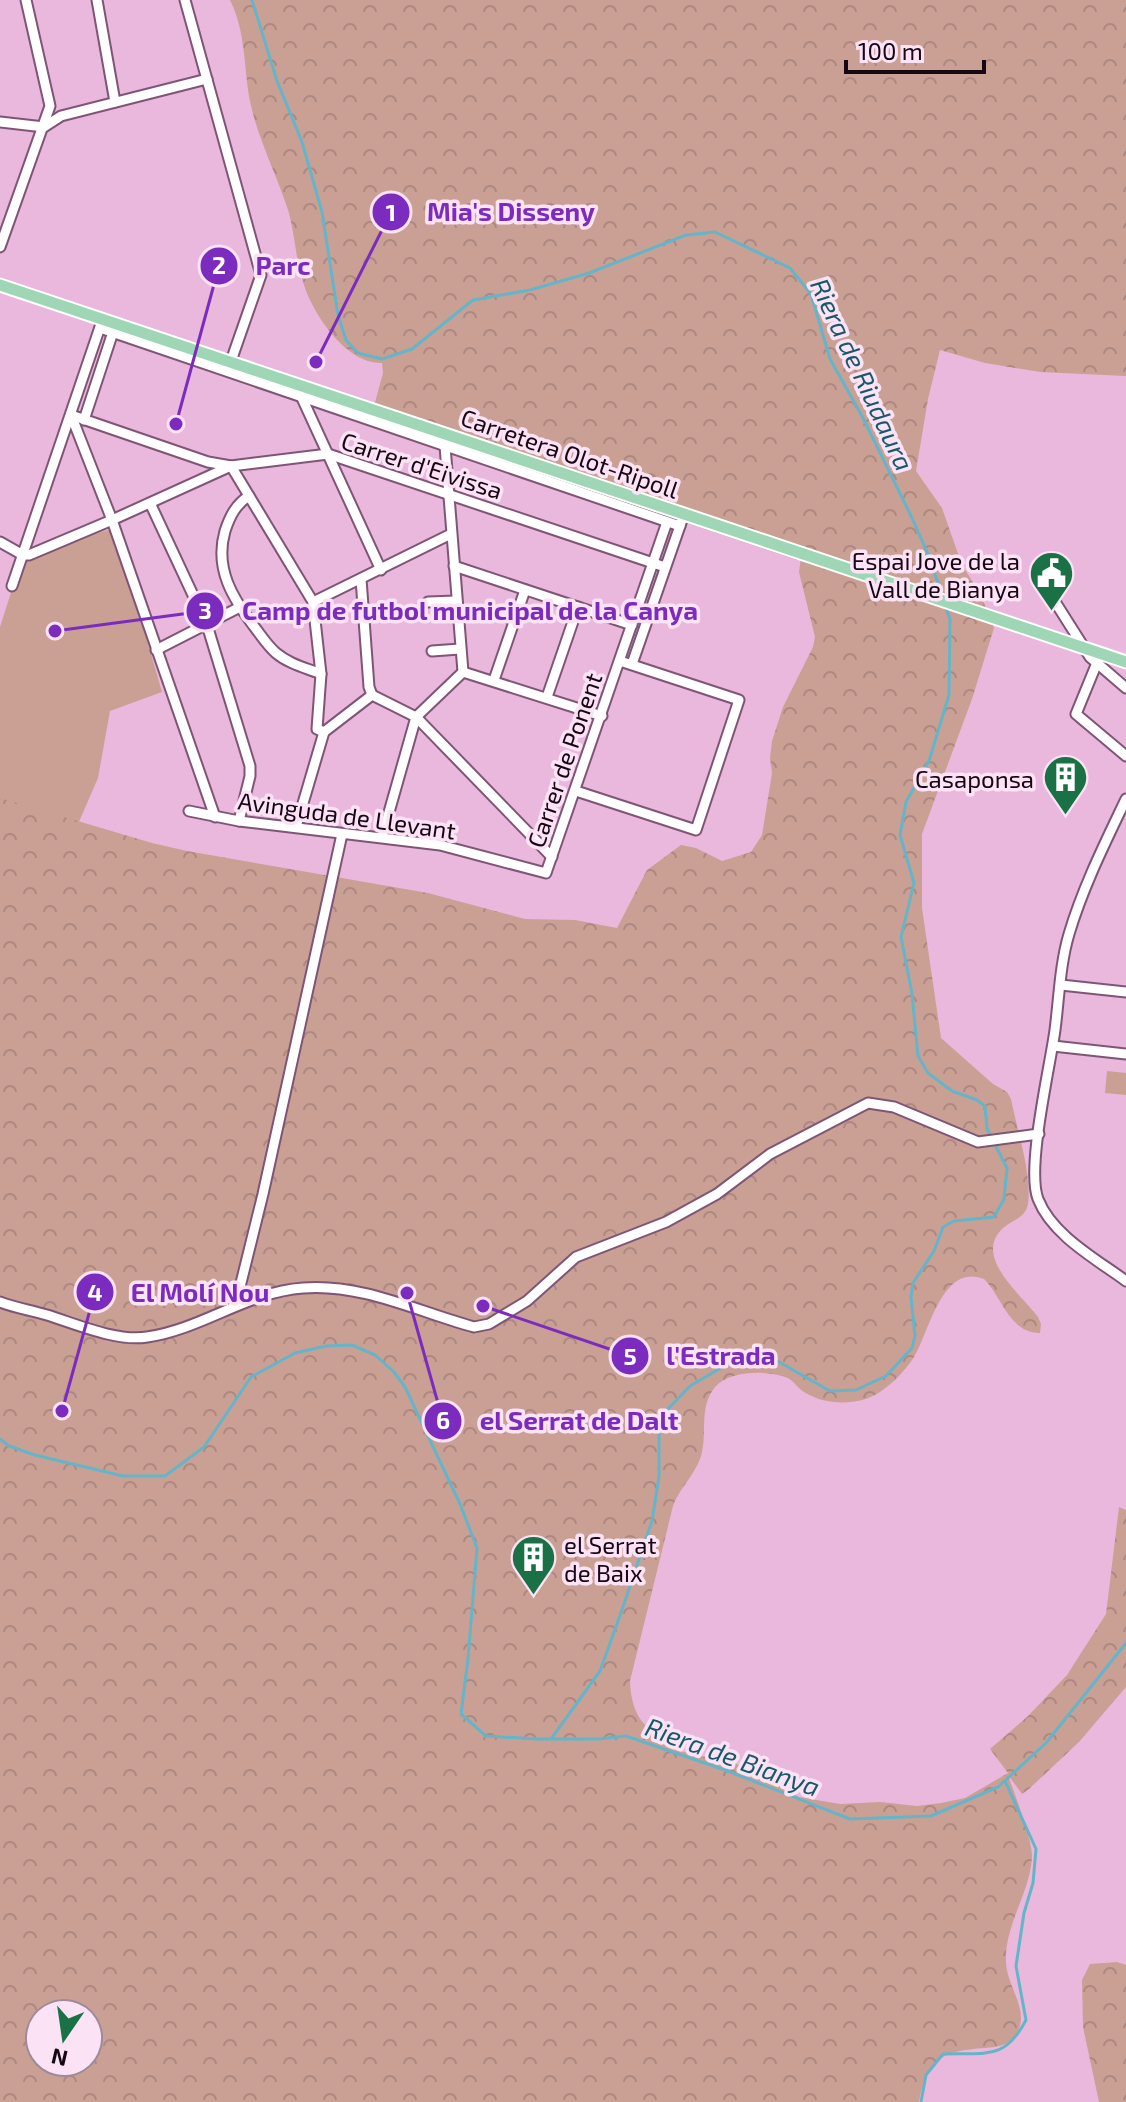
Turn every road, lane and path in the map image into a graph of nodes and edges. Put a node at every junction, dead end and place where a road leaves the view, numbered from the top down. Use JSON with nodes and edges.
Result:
{"nodes":[{"id":1,"x":26,"y":0,"type":"edge"},
{"id":2,"x":97,"y":0,"type":"edge"},
{"id":3,"x":185,"y":0,"type":"edge"},
{"id":4,"x":207,"y":79,"type":"junction"},
{"id":5,"x":115,"y":102,"type":"junction"},
{"id":6,"x":1,"y":125,"type":"edge"},
{"id":7,"x":44,"y":127,"type":"junction"},
{"id":8,"x":0,"y":247,"type":"edge"},
{"id":9,"x":0,"y":285,"type":"edge"},
{"id":10,"x":102,"y":323,"type":"junction"},
{"id":11,"x":113,"y":332,"type":"junction"},
{"id":12,"x":231,"y":361,"type":"junction"},
{"id":13,"x":302,"y":398,"type":"junction"},
{"id":14,"x":71,"y":415,"type":"junction"},
{"id":15,"x":84,"y":420,"type":"junction"},
{"id":16,"x":445,"y":446,"type":"junction"},
{"id":17,"x":328,"y":454,"type":"junction"},
{"id":18,"x":231,"y":466,"type":"junction"},
{"id":19,"x":447,"y":493,"type":"junction"},
{"id":20,"x":249,"y":496,"type":"junction"},
{"id":21,"x":150,"y":503,"type":"junction"},
{"id":22,"x":112,"y":520,"type":"junction"},
{"id":23,"x":667,"y":522,"type":"junction"},
{"id":24,"x":680,"y":525,"type":"junction"},
{"id":25,"x":451,"y":534,"type":"junction"},
{"id":26,"x":0,"y":542,"type":"edge"},
{"id":27,"x":23,"y":555,"type":"junction"},
{"id":28,"x":653,"y":563,"type":"junction"},
{"id":29,"x":454,"y":566,"type":"junction"},
{"id":30,"x":665,"y":567,"type":"junction"},
{"id":31,"x":381,"y":570,"type":"junction"},
{"id":32,"x":361,"y":579,"type":"junction"},
{"id":33,"x":12,"y":586,"type":"dead end"},
{"id":34,"x":525,"y":590,"type":"junction"},
{"id":35,"x":1052,"y":597,"type":"dead end"},
{"id":36,"x":456,"y":601,"type":"junction"},
{"id":37,"x":313,"y":602,"type":"junction"},
{"id":38,"x":428,"y":602,"type":"dead end"},
{"id":39,"x":240,"y":607,"type":"junction"},
{"id":40,"x":578,"y":607,"type":"junction"},
{"id":41,"x":207,"y":625,"type":"junction"},
{"id":42,"x":632,"y":625,"type":"junction"},
{"id":43,"x":1083,"y":647,"type":"junction"},
{"id":44,"x":460,"y":649,"type":"junction"},
{"id":45,"x":156,"y":650,"type":"junction"},
{"id":46,"x":432,"y":651,"type":"dead end"},
{"id":47,"x":1100,"y":659,"type":"junction"},
{"id":48,"x":620,"y":661,"type":"junction"},
{"id":49,"x":1126,"y":662,"type":"edge"},
{"id":50,"x":632,"y":664,"type":"junction"},
{"id":51,"x":463,"y":672,"type":"junction"},
{"id":52,"x":321,"y":674,"type":"junction"},
{"id":53,"x":494,"y":680,"type":"junction"},
{"id":54,"x":1126,"y":688,"type":"edge"},
{"id":55,"x":372,"y":695,"type":"junction"},
{"id":56,"x":547,"y":697,"type":"junction"},
{"id":57,"x":602,"y":716,"type":"junction"},
{"id":58,"x":416,"y":717,"type":"junction"},
{"id":59,"x":324,"y":732,"type":"junction"},
{"id":60,"x":1126,"y":756,"type":"edge"},
{"id":61,"x":576,"y":791,"type":"junction"},
{"id":62,"x":1126,"y":799,"type":"edge"},
{"id":63,"x":189,"y":811,"type":"dead end"},
{"id":64,"x":215,"y":817,"type":"junction"},
{"id":65,"x":239,"y":821,"type":"junction"},
{"id":66,"x":296,"y":827,"type":"junction"},
{"id":67,"x":342,"y":834,"type":"junction"},
{"id":68,"x":382,"y":837,"type":"junction"},
{"id":69,"x":552,"y":857,"type":"junction"},
{"id":70,"x":546,"y":873,"type":"joint"},
{"id":71,"x":1061,"y":985,"type":"junction"},
{"id":72,"x":1126,"y":992,"type":"edge"},
{"id":73,"x":1053,"y":1046,"type":"junction"},
{"id":74,"x":1126,"y":1054,"type":"edge"},
{"id":75,"x":1039,"y":1134,"type":"junction"},
{"id":76,"x":1126,"y":1281,"type":"edge"},
{"id":77,"x":244,"y":1301,"type":"junction"},
{"id":78,"x":0,"y":1302,"type":"edge"}],
"edges":[{"from":1,"to":7,"type":"street"},
{"from":2,"to":5,"type":"street"},
{"from":3,"to":4,"type":"street"},
{"from":4,"to":5,"type":"street"},
{"from":4,"to":12,"type":"street"},
{"from":5,"to":7,"type":"street"},
{"from":6,"to":7,"type":"street"},
{"from":7,"to":8,"type":"street"},
{"from":9,"to":10,"type":"main road","name":"Carretera Olot-Ripoll"},
{"from":10,"to":11,"type":"street"},
{"from":10,"to":12,"type":"main road","name":"Carretera Olot-Ripoll"},
{"from":10,"to":14,"type":"street"},
{"from":11,"to":13,"type":"street"},
{"from":11,"to":15,"type":"street"},
{"from":12,"to":24,"type":"main road","name":"Carretera Olot-Ripoll"},
{"from":13,"to":16,"type":"street"},
{"from":13,"to":17,"type":"street"},
{"from":14,"to":15,"type":"street","name":"Carrer d'Eivissa"},
{"from":14,"to":22,"type":"street"},
{"from":14,"to":27,"type":"street"},
{"from":15,"to":18,"type":"street","name":"Carrer d'Eivissa"},
{"from":16,"to":19,"type":"street"},
{"from":16,"to":23,"type":"street"},
{"from":17,"to":18,"type":"street","name":"Carrer d'Eivissa"},
{"from":17,"to":19,"type":"street","name":"Carrer d'Eivissa"},
{"from":17,"to":31,"type":"street"},
{"from":18,"to":20,"type":"street"},
{"from":18,"to":21,"type":"street"},
{"from":19,"to":25,"type":"street"},
{"from":19,"to":28,"type":"street","name":"Carrer d'Eivissa"},
{"from":20,"to":37,"type":"street"},
{"from":20,"to":39,"type":"street"},
{"from":21,"to":22,"type":"street"},
{"from":21,"to":41,"type":"street"},
{"from":22,"to":27,"type":"street"},
{"from":22,"to":45,"type":"street"},
{"from":23,"to":24,"type":"street"},
{"from":23,"to":28,"type":"street","name":"Carrer de Ponent"},
{"from":24,"to":30,"type":"street","name":"Carrer de Ponent"},
{"from":24,"to":43,"type":"main road","name":"Carretera Olot-Ripoll"},
{"from":25,"to":29,"type":"street"},
{"from":25,"to":31,"type":"street"},
{"from":26,"to":27,"type":"street"},
{"from":27,"to":33,"type":"street"},
{"from":28,"to":30,"type":"street","name":"Carrer d'Eivissa"},
{"from":28,"to":42,"type":"street","name":"Carrer de Ponent"},
{"from":29,"to":34,"type":"street"},
{"from":29,"to":36,"type":"street"},
{"from":30,"to":50,"type":"street","name":"Carrer de Ponent"},
{"from":31,"to":32,"type":"street"},
{"from":32,"to":37,"type":"street"},
{"from":32,"to":55,"type":"street"},
{"from":34,"to":40,"type":"street"},
{"from":34,"to":53,"type":"street"},
{"from":35,"to":43,"type":"street"},
{"from":36,"to":38,"type":"street"},
{"from":36,"to":44,"type":"street"},
{"from":37,"to":52,"type":"street"},
{"from":39,"to":41,"type":"street"},
{"from":39,"to":52,"type":"street"},
{"from":40,"to":42,"type":"street"},
{"from":40,"to":56,"type":"street"},
{"from":41,"to":45,"type":"street"},
{"from":41,"to":65,"type":"street"},
{"from":42,"to":48,"type":"street","name":"Carrer de Ponent"},
{"from":43,"to":47,"type":"main road","name":"Carretera Olot-Ripoll"},
{"from":44,"to":46,"type":"street"},
{"from":44,"to":51,"type":"street"},
{"from":45,"to":64,"type":"street"},
{"from":47,"to":49,"type":"main road","name":"Carretera Olot-Ripoll"},
{"from":47,"to":54,"type":"street"},
{"from":47,"to":60,"type":"street"},
{"from":48,"to":50,"type":"street","name":"Carrer de Ponent"},
{"from":48,"to":57,"type":"street","name":"Carrer de Ponent"},
{"from":50,"to":61,"type":"street"},
{"from":51,"to":53,"type":"street"},
{"from":51,"to":58,"type":"street"},
{"from":52,"to":59,"type":"street"},
{"from":53,"to":56,"type":"street"},
{"from":55,"to":58,"type":"street"},
{"from":55,"to":59,"type":"street"},
{"from":56,"to":57,"type":"street"},
{"from":57,"to":61,"type":"street","name":"Carrer de Ponent"},
{"from":58,"to":68,"type":"street"},
{"from":58,"to":69,"type":"street"},
{"from":59,"to":66,"type":"street"},
{"from":61,"to":69,"type":"street","name":"Carrer de Ponent"},
{"from":62,"to":71,"type":"street"},
{"from":63,"to":64,"type":"street","name":"Avinguda de Llevant"},
{"from":64,"to":65,"type":"street","name":"Avinguda de Llevant"},
{"from":65,"to":66,"type":"street","name":"Avinguda de Llevant"},
{"from":66,"to":67,"type":"street","name":"Avinguda de Llevant"},
{"from":67,"to":68,"type":"street","name":"Avinguda de Llevant"},
{"from":67,"to":77,"type":"street"},
{"from":68,"to":70,"type":"street","name":"Avinguda de Llevant"},
{"from":69,"to":70,"type":"street","name":"Carrer de Ponent"},
{"from":71,"to":72,"type":"street"},
{"from":71,"to":73,"type":"street"},
{"from":73,"to":74,"type":"street"},
{"from":73,"to":75,"type":"street"},
{"from":75,"to":76,"type":"street"},
{"from":75,"to":77,"type":"street"},
{"from":77,"to":78,"type":"street"}]}
